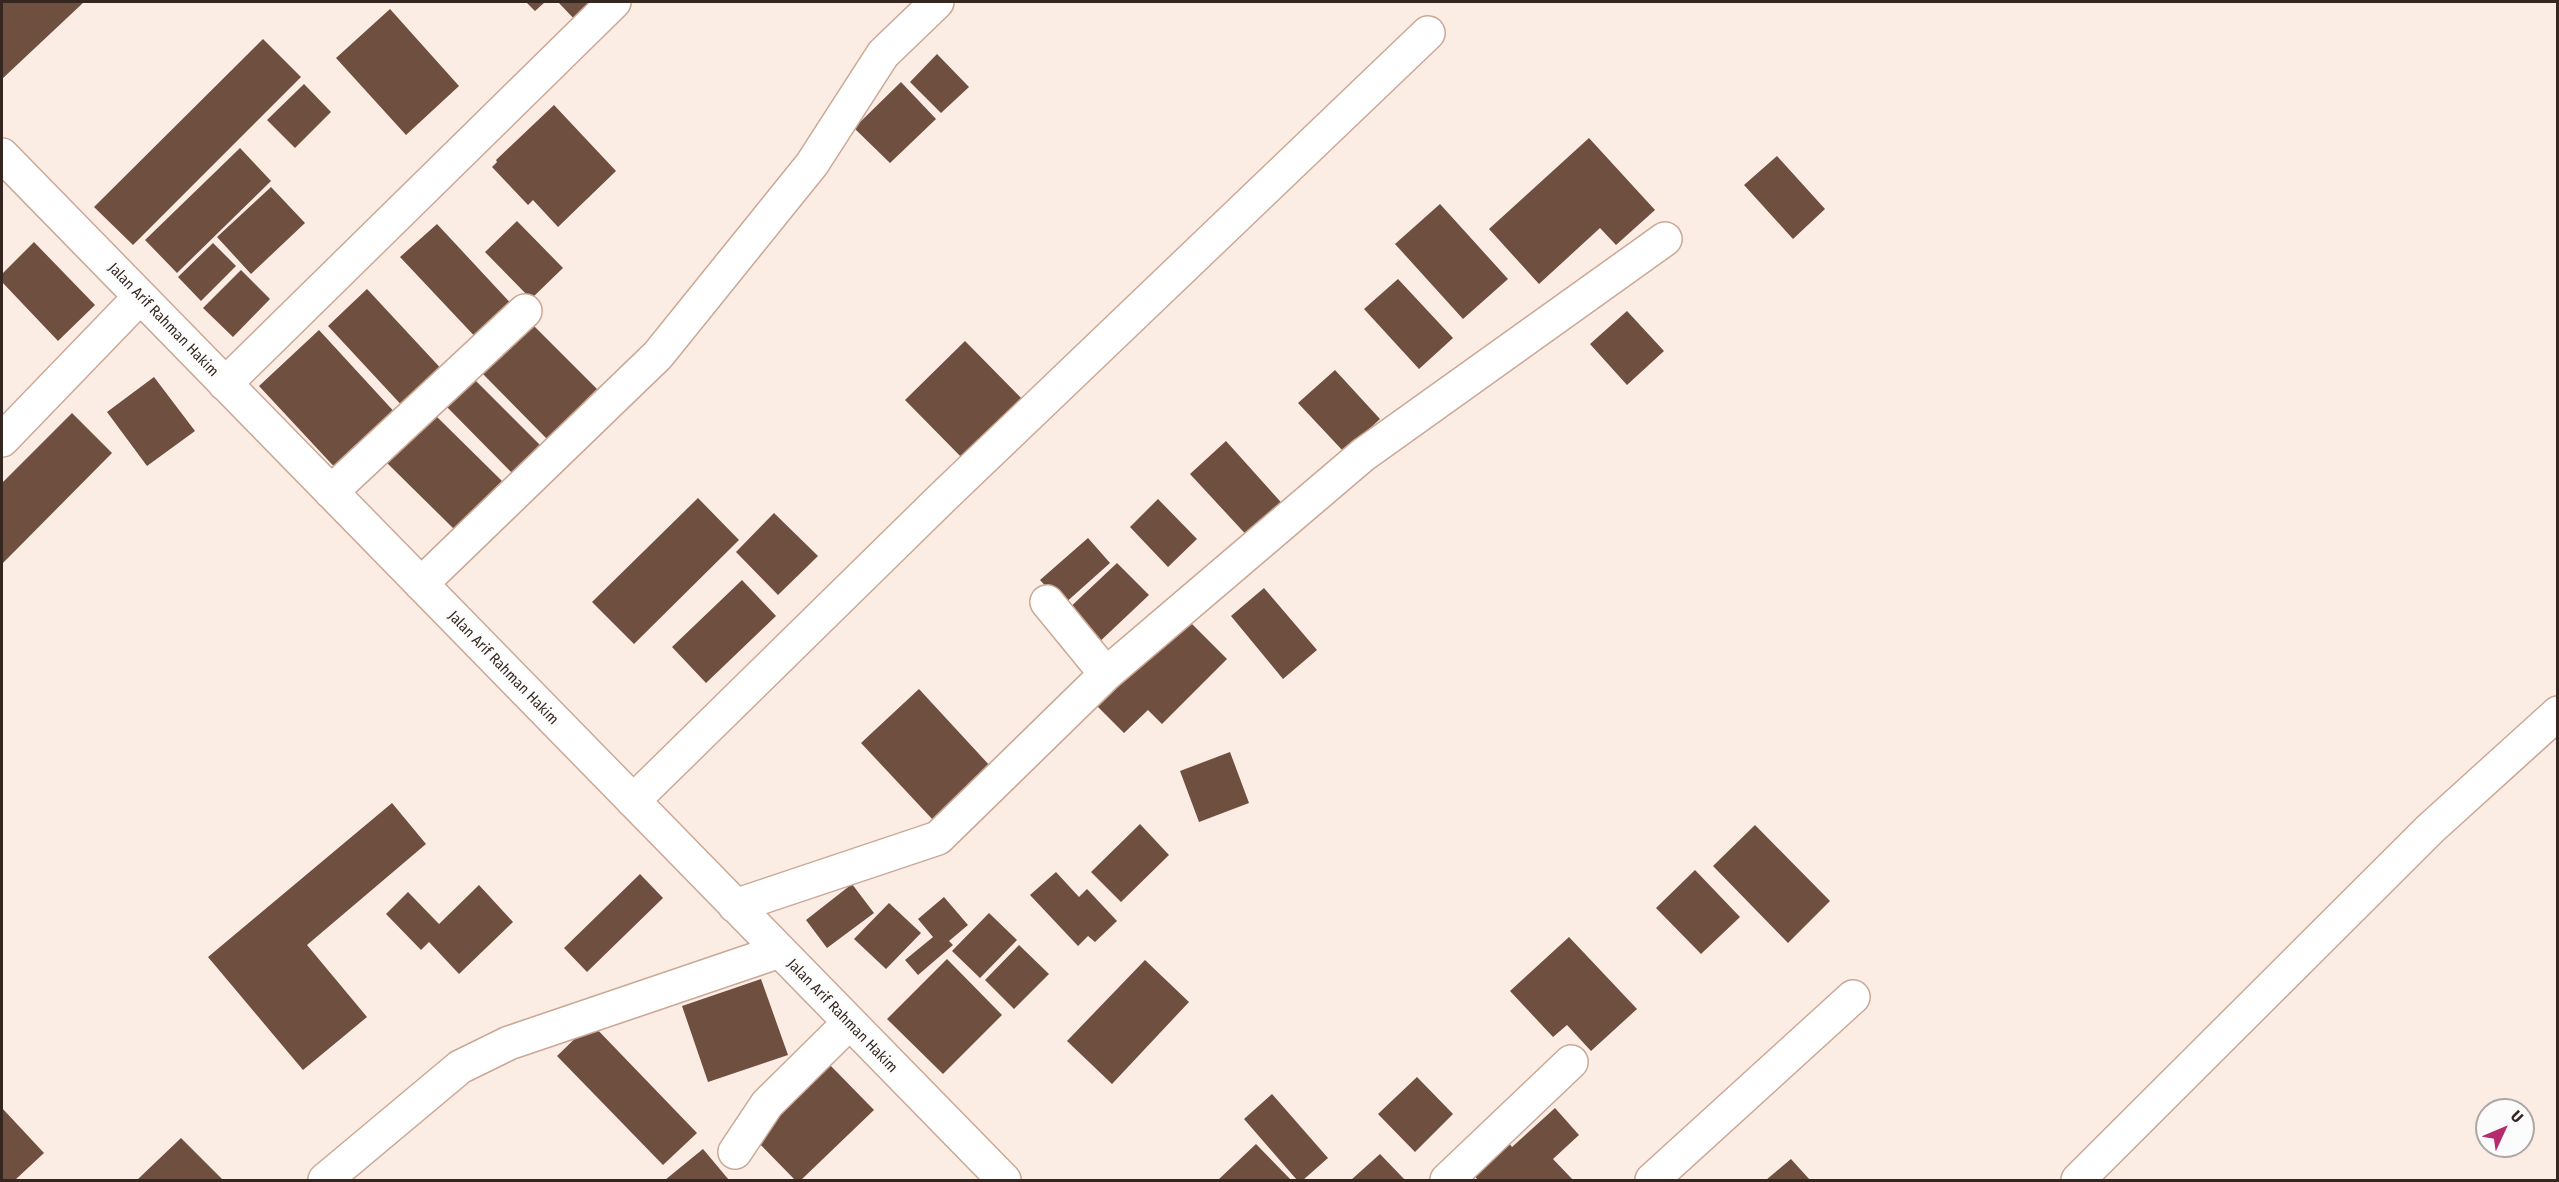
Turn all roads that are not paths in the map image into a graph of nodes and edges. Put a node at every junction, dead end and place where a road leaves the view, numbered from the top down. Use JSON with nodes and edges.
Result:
{"nodes":[{"id":1,"x":614,"y":2,"type":"edge"},
{"id":2,"x":937,"y":2,"type":"edge"},
{"id":3,"x":1428,"y":33,"type":"dead end"},
{"id":4,"x":2,"y":155,"type":"edge"},
{"id":5,"x":1665,"y":239,"type":"dead end"},
{"id":6,"x":140,"y":297,"type":"junction"},
{"id":7,"x":525,"y":311,"type":"dead end"},
{"id":8,"x":225,"y":384,"type":"junction"},
{"id":9,"x":2,"y":440,"type":"edge"},
{"id":10,"x":331,"y":492,"type":"junction"},
{"id":11,"x":421,"y":584,"type":"junction"},
{"id":12,"x":1047,"y":602,"type":"dead end"},
{"id":13,"x":1106,"y":674,"type":"junction"},
{"id":14,"x":2558,"y":713,"type":"edge"},
{"id":15,"x":633,"y":801,"type":"junction"},
{"id":16,"x":758,"y":930,"type":"junction"},
{"id":17,"x":1853,"y":997,"type":"dead end"},
{"id":18,"x":849,"y":1023,"type":"junction"},
{"id":19,"x":1572,"y":1062,"type":"dead end"},
{"id":20,"x":735,"y":1152,"type":"dead end"},
{"id":21,"x":325,"y":1180,"type":"edge"},
{"id":22,"x":1004,"y":1180,"type":"edge"},
{"id":23,"x":1447,"y":1180,"type":"edge"},
{"id":24,"x":1652,"y":1180,"type":"edge"},
{"id":25,"x":2078,"y":1180,"type":"edge"}],
"edges":[{"from":1,"to":8,"type":"street"},
{"from":2,"to":11,"type":"street"},
{"from":3,"to":15,"type":"street"},
{"from":4,"to":6,"type":"street","name":"Jalan Arif Rahman Hakim"},
{"from":5,"to":13,"type":"street"},
{"from":6,"to":8,"type":"street","name":"Jalan Arif Rahman Hakim"},
{"from":6,"to":9,"type":"street"},
{"from":7,"to":10,"type":"street"},
{"from":8,"to":10,"type":"street","name":"Jalan Arif Rahman Hakim"},
{"from":10,"to":11,"type":"street","name":"Jalan Arif Rahman Hakim"},
{"from":11,"to":15,"type":"street","name":"Jalan Arif Rahman Hakim"},
{"from":12,"to":13,"type":"street"},
{"from":13,"to":16,"type":"street"},
{"from":14,"to":25,"type":"street"},
{"from":15,"to":16,"type":"street","name":"Jalan Arif Rahman Hakim"},
{"from":16,"to":18,"type":"street","name":"Jalan Arif Rahman Hakim"},
{"from":16,"to":21,"type":"street"},
{"from":17,"to":24,"type":"street"},
{"from":18,"to":20,"type":"street"},
{"from":18,"to":22,"type":"street","name":"Jalan Arif Rahman Hakim"},
{"from":19,"to":23,"type":"street"}]}
